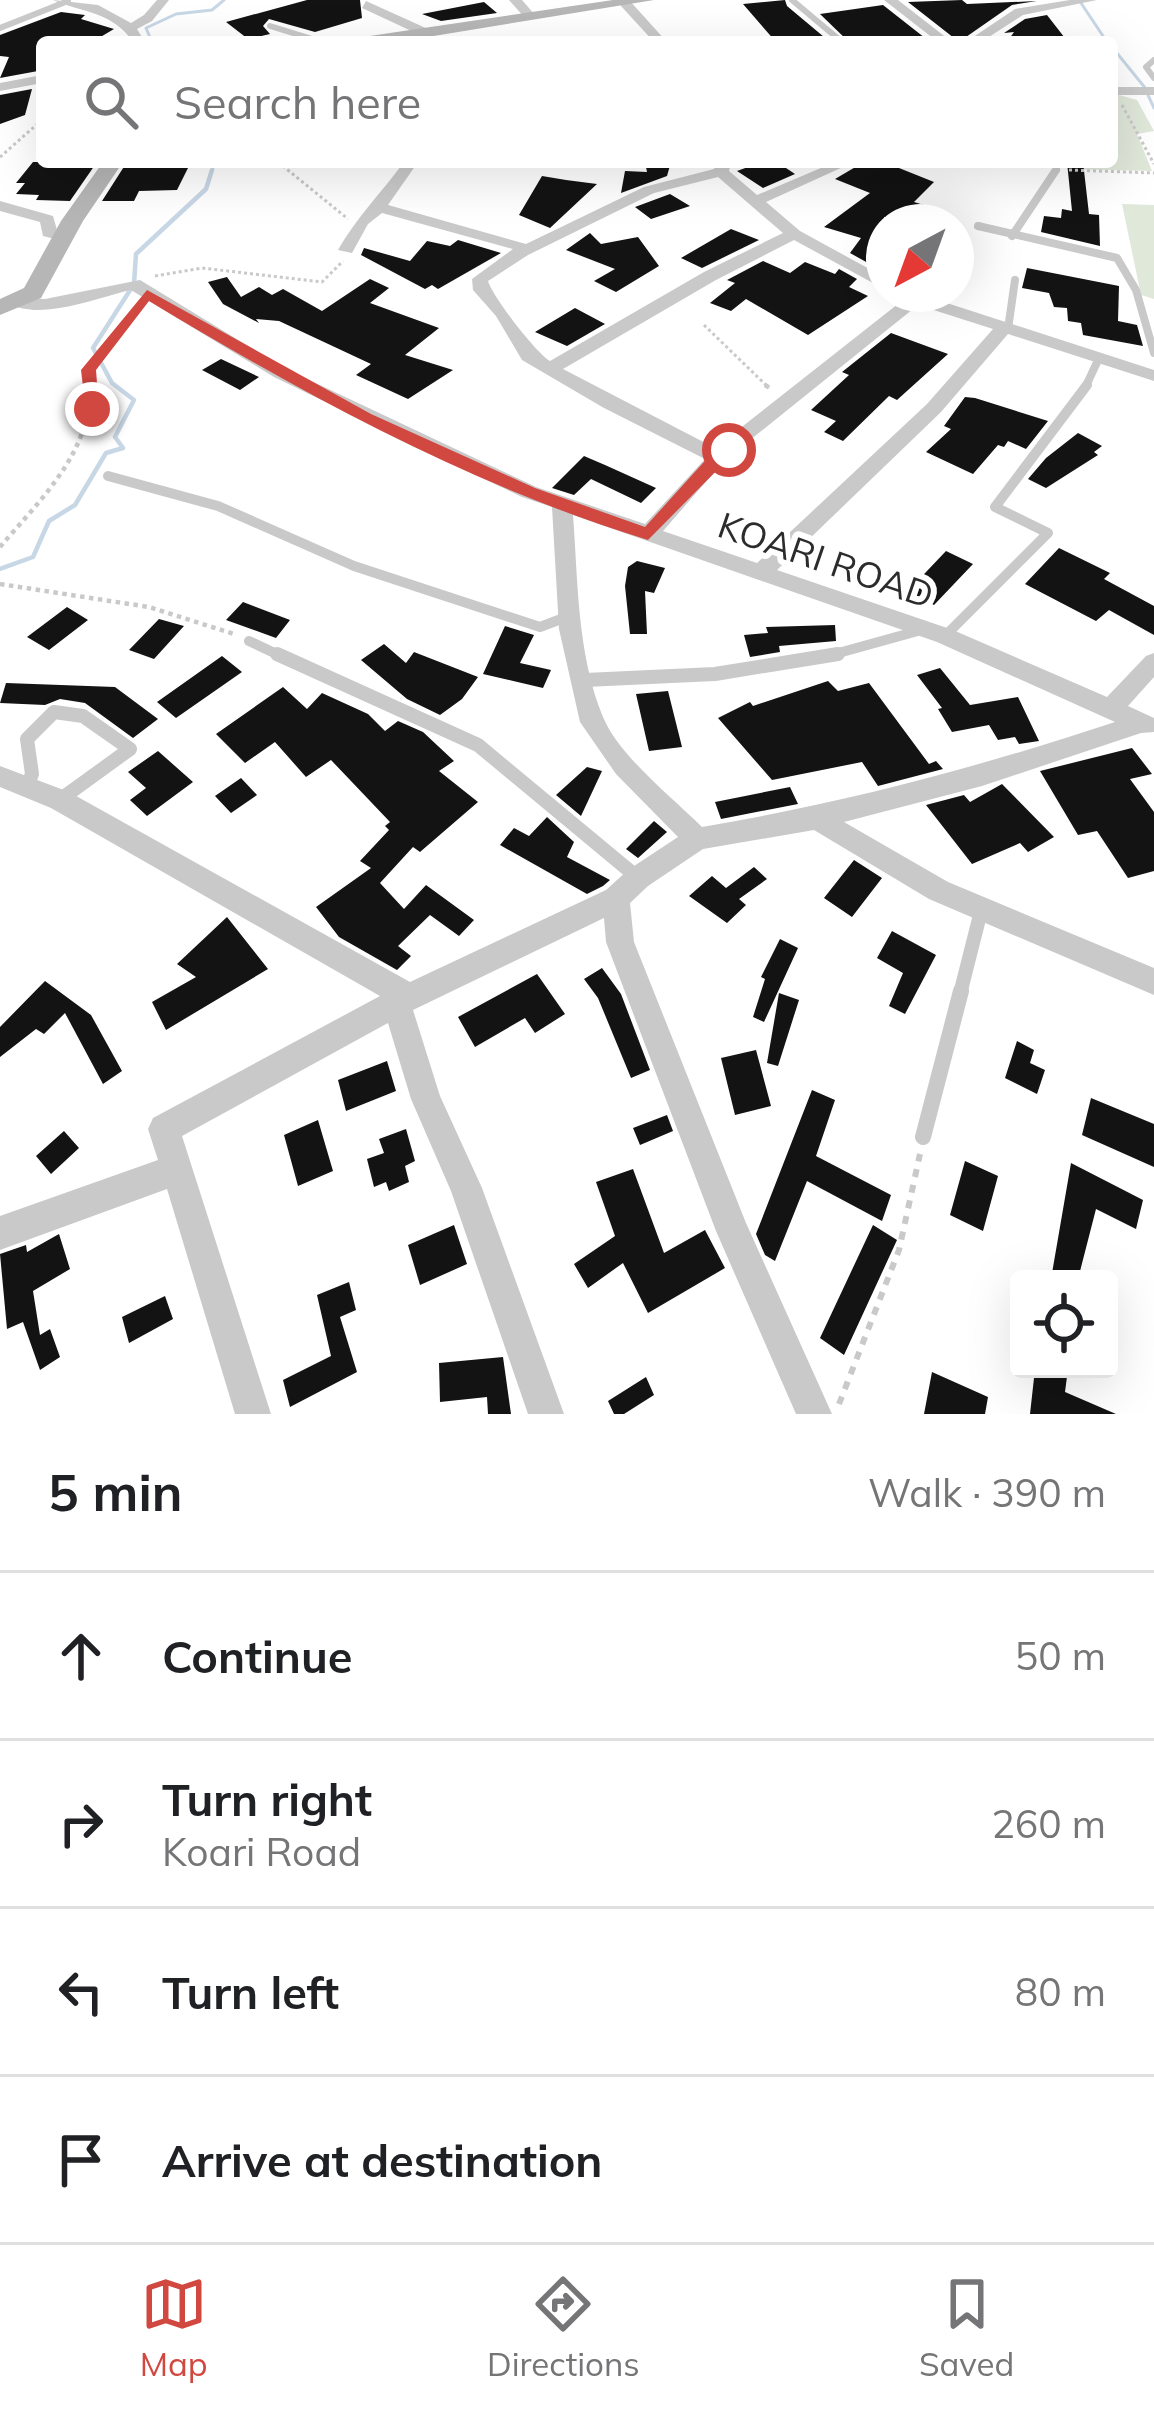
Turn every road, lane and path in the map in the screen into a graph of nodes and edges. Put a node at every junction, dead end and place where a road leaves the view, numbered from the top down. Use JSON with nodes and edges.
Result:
{"nodes":[{"id":1,"x":163,"y":0,"type":"edge"},
{"id":2,"x":515,"y":0,"type":"edge"},
{"id":3,"x":646,"y":0,"type":"edge"},
{"id":4,"x":792,"y":0,"type":"edge"},
{"id":5,"x":890,"y":0,"type":"edge"},
{"id":6,"x":1091,"y":0,"type":"edge"},
{"id":7,"x":63,"y":1,"type":"edge"},
{"id":8,"x":361,"y":2,"type":"edge"},
{"id":9,"x":625,"y":3,"type":"junction"},
{"id":10,"x":530,"y":15,"type":"junction"},
{"id":11,"x":270,"y":26,"type":"dead end"},
{"id":12,"x":131,"y":27,"type":"junction"},
{"id":13,"x":0,"y":28,"type":"edge"},
{"id":14,"x":424,"y":32,"type":"junction"},
{"id":15,"x":136,"y":36,"type":"edge"},
{"id":16,"x":302,"y":36,"type":"edge"},
{"id":17,"x":400,"y":36,"type":"edge"},
{"id":18,"x":655,"y":36,"type":"edge"},
{"id":19,"x":835,"y":36,"type":"edge"},
{"id":20,"x":938,"y":36,"type":"edge"},
{"id":21,"x":980,"y":36,"type":"edge"},
{"id":22,"x":1154,"y":60,"type":"edge"},
{"id":23,"x":1154,"y":78,"type":"edge"},
{"id":24,"x":36,"y":80,"type":"edge"},
{"id":25,"x":0,"y":87,"type":"edge"},
{"id":26,"x":1118,"y":91,"type":"edge"},
{"id":27,"x":1154,"y":92,"type":"edge"},
{"id":28,"x":1118,"y":100,"type":"edge"},
{"id":29,"x":36,"y":126,"type":"edge"},
{"id":30,"x":0,"y":157,"type":"edge"},
{"id":31,"x":1154,"y":164,"type":"edge"},
{"id":32,"x":108,"y":168,"type":"edge"},
{"id":33,"x":285,"y":168,"type":"edge"},
{"id":34,"x":407,"y":168,"type":"edge"},
{"id":35,"x":719,"y":168,"type":"edge"},
{"id":36,"x":723,"y":168,"type":"edge"},
{"id":37,"x":833,"y":168,"type":"edge"},
{"id":38,"x":1057,"y":168,"type":"dead end"},
{"id":39,"x":1101,"y":173,"type":"dead end"},
{"id":40,"x":1154,"y":173,"type":"edge"},
{"id":41,"x":754,"y":202,"type":"junction"},
{"id":42,"x":0,"y":206,"type":"edge"},
{"id":43,"x":379,"y":207,"type":"junction"},
{"id":44,"x":362,"y":221,"type":"junction"},
{"id":45,"x":978,"y":226,"type":"dead end"},
{"id":46,"x":794,"y":234,"type":"junction"},
{"id":47,"x":63,"y":236,"type":"junction"},
{"id":48,"x":1012,"y":236,"type":"junction"},
{"id":49,"x":346,"y":250,"type":"joint"},
{"id":50,"x":522,"y":252,"type":"junction"},
{"id":51,"x":165,"y":273,"type":"dead end"},
{"id":52,"x":866,"y":274,"type":"edge"},
{"id":53,"x":1015,"y":280,"type":"dead end"},
{"id":54,"x":147,"y":294,"type":"junction"},
{"id":55,"x":9,"y":305,"type":"edge"},
{"id":56,"x":891,"y":312,"type":"edge"},
{"id":57,"x":954,"y":312,"type":"edge"},
{"id":58,"x":704,"y":326,"type":"dead end"},
{"id":59,"x":1006,"y":329,"type":"junction"},
{"id":60,"x":1154,"y":353,"type":"edge"},
{"id":61,"x":1099,"y":358,"type":"junction"},
{"id":62,"x":550,"y":369,"type":"junction"},
{"id":63,"x":1154,"y":376,"type":"edge"},
{"id":64,"x":791,"y":399,"type":"junction"},
{"id":65,"x":717,"y":457,"type":"junction"},
{"id":66,"x":108,"y":476,"type":"dead end"},
{"id":67,"x":562,"y":504,"type":"junction"},
{"id":68,"x":648,"y":534,"type":"junction"},
{"id":69,"x":0,"y":547,"type":"edge"},
{"id":70,"x":760,"y":572,"type":"junction"},
{"id":71,"x":0,"y":584,"type":"edge"},
{"id":72,"x":569,"y":616,"type":"junction"},
{"id":73,"x":935,"y":632,"type":"junction"},
{"id":74,"x":249,"y":641,"type":"joint"},
{"id":75,"x":1154,"y":662,"type":"edge"},
{"id":76,"x":585,"y":680,"type":"junction"},
{"id":77,"x":1109,"y":711,"type":"junction"},
{"id":78,"x":1148,"y":726,"type":"edge"},
{"id":79,"x":0,"y":776,"type":"edge"},
{"id":80,"x":27,"y":787,"type":"junction"},
{"id":81,"x":60,"y":800,"type":"junction"},
{"id":82,"x":818,"y":818,"type":"junction"},
{"id":83,"x":697,"y":839,"type":"junction"},
{"id":84,"x":627,"y":889,"type":"junction"},
{"id":85,"x":981,"y":911,"type":"junction"},
{"id":86,"x":1154,"y":982,"type":"edge"},
{"id":87,"x":403,"y":1000,"type":"junction"},
{"id":88,"x":923,"y":1137,"type":"joint"},
{"id":89,"x":176,"y":1170,"type":"junction"},
{"id":90,"x":0,"y":1234,"type":"edge"},
{"id":91,"x":253,"y":1414,"type":"edge"},
{"id":92,"x":546,"y":1414,"type":"edge"},
{"id":93,"x":814,"y":1414,"type":"edge"},
{"id":94,"x":835,"y":1414,"type":"edge"}],
"edges":[{"from":1,"to":12,"type":"street"},
{"from":2,"to":10,"type":"street"},
{"from":3,"to":9,"type":"street"},
{"from":4,"to":19,"type":"lane"},
{"from":5,"to":20,"type":"street"},
{"from":6,"to":21,"type":"street"},
{"from":7,"to":12,"type":"street"},
{"from":7,"to":13,"type":"lane"},
{"from":8,"to":14,"type":"street"},
{"from":9,"to":10,"type":"street"},
{"from":9,"to":18,"type":"street"},
{"from":10,"to":14,"type":"street"},
{"from":11,"to":16,"type":"lane"},
{"from":12,"to":15,"type":"street"},
{"from":14,"to":17,"type":"street"},
{"from":22,"to":23,"type":"lane"},
{"from":24,"to":25,"type":"street"},
{"from":26,"to":27,"type":"street"},
{"from":28,"to":31,"type":"path"},
{"from":29,"to":30,"type":"path"},
{"from":32,"to":47,"type":"street"},
{"from":33,"to":44,"type":"path"},
{"from":34,"to":43,"type":"street"},
{"from":35,"to":50,"type":"street"},
{"from":36,"to":41,"type":"street"},
{"from":37,"to":41,"type":"street"},
{"from":38,"to":48,"type":"lane"},
{"from":39,"to":40,"type":"path"},
{"from":41,"to":46,"type":"street"},
{"from":42,"to":47,"type":"street"},
{"from":43,"to":44,"type":"street"},
{"from":43,"to":50,"type":"street"},
{"from":44,"to":49,"type":"street"},
{"from":45,"to":48,"type":"lane"},
{"from":46,"to":52,"type":"street"},
{"from":46,"to":62,"type":"street"},
{"from":47,"to":55,"type":"street"},
{"from":48,"to":60,"type":"lane"},
{"from":49,"to":51,"type":"path"},
{"from":50,"to":62,"type":"street"},
{"from":53,"to":59,"type":"lane"},
{"from":54,"to":55,"type":"street"},
{"from":54,"to":67,"type":"street","name":"KOARI ROAD"},
{"from":54,"to":69,"type":"path"},
{"from":56,"to":64,"type":"street"},
{"from":57,"to":59,"type":"street"},
{"from":58,"to":64,"type":"path"},
{"from":59,"to":61,"type":"street"},
{"from":59,"to":70,"type":"street"},
{"from":61,"to":63,"type":"street"},
{"from":61,"to":73,"type":"lane"},
{"from":62,"to":65,"type":"street"},
{"from":64,"to":65,"type":"street"},
{"from":65,"to":68,"type":"street"},
{"from":66,"to":72,"type":"lane"},
{"from":67,"to":68,"type":"street","name":"KOARI ROAD"},
{"from":67,"to":72,"type":"street"},
{"from":68,"to":70,"type":"street","name":"KOARI ROAD"},
{"from":70,"to":73,"type":"street","name":"KOARI ROAD"},
{"from":71,"to":74,"type":"path"},
{"from":72,"to":76,"type":"street"},
{"from":73,"to":76,"type":"lane"},
{"from":73,"to":77,"type":"street","name":"KOARI ROAD"},
{"from":74,"to":84,"type":"lane"},
{"from":75,"to":77,"type":"street"},
{"from":76,"to":83,"type":"street"},
{"from":77,"to":78,"type":"street","name":"KOARI ROAD"},
{"from":78,"to":82,"type":"street"},
{"from":79,"to":80,"type":"street"},
{"from":80,"to":81,"type":"street"},
{"from":80,"to":81,"type":"lane"},
{"from":81,"to":87,"type":"street"},
{"from":82,"to":83,"type":"street"},
{"from":82,"to":85,"type":"street"},
{"from":83,"to":84,"type":"street"},
{"from":84,"to":87,"type":"street"},
{"from":84,"to":93,"type":"street"},
{"from":85,"to":86,"type":"street"},
{"from":85,"to":88,"type":"lane"},
{"from":87,"to":89,"type":"street"},
{"from":87,"to":92,"type":"street"},
{"from":88,"to":94,"type":"path"},
{"from":89,"to":90,"type":"street"},
{"from":89,"to":91,"type":"street"}]}
